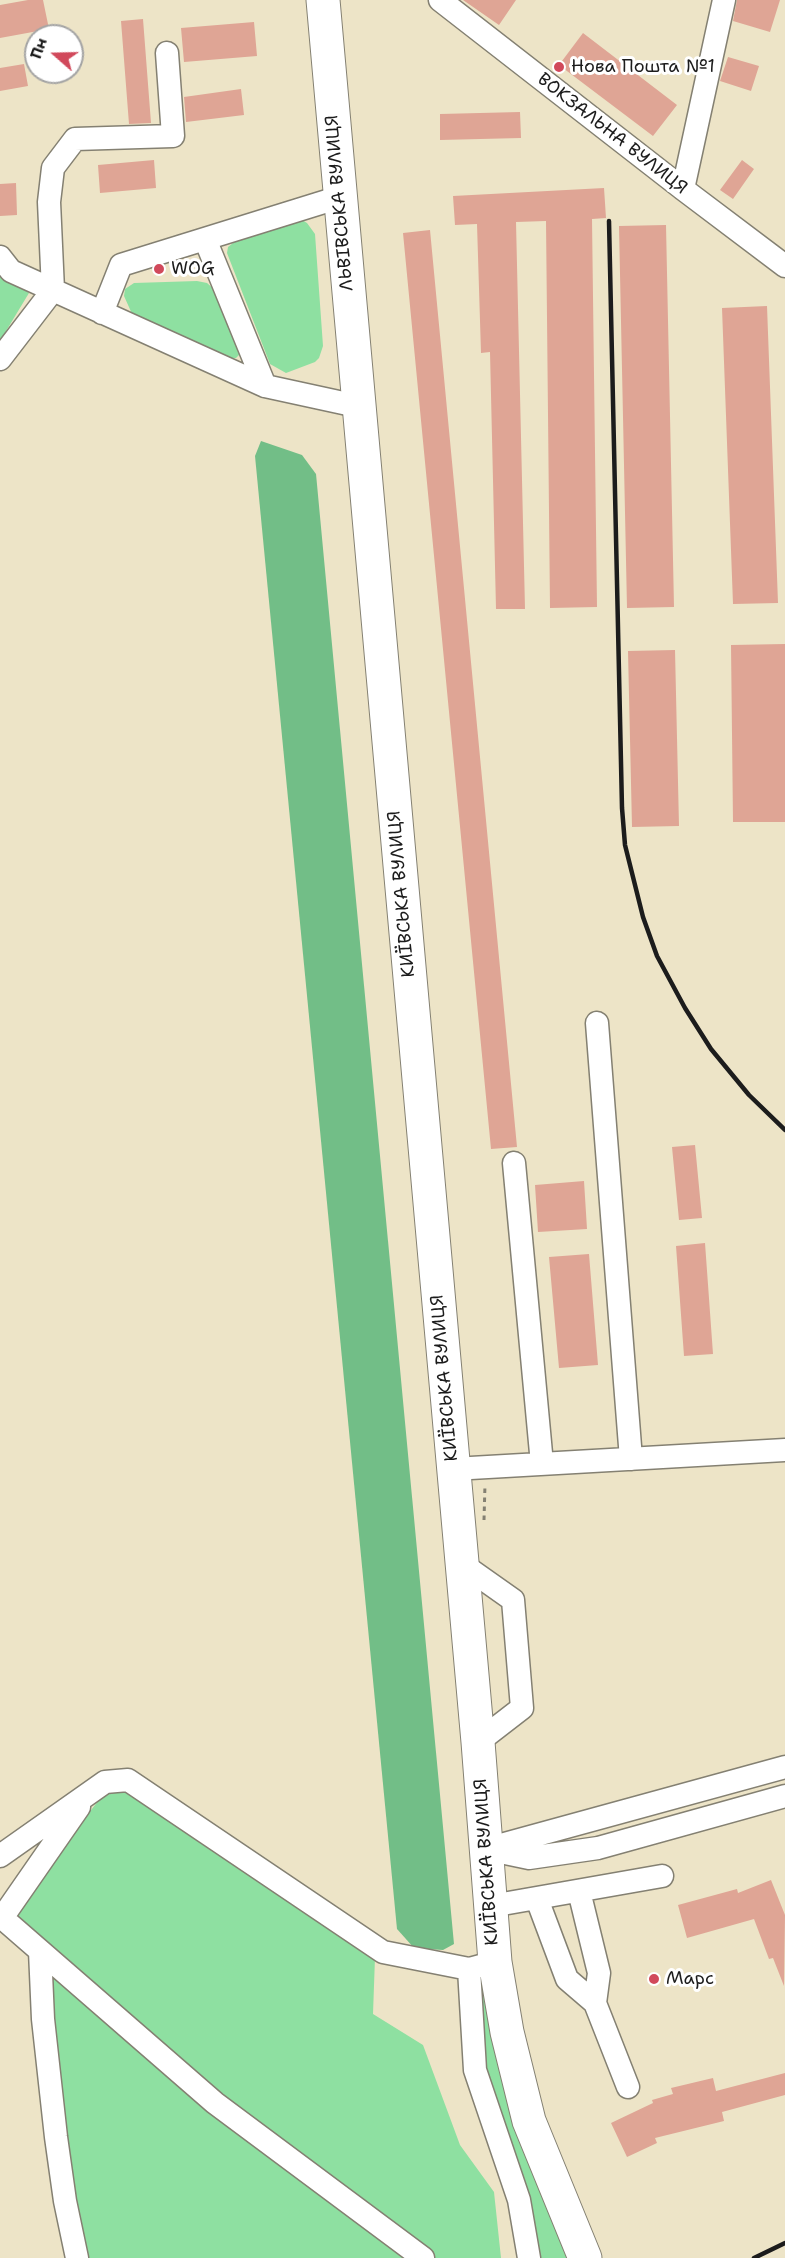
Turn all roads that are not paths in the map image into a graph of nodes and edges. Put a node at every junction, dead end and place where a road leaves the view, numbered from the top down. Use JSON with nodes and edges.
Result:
{"nodes":[{"id":1,"x":323,"y":0,"type":"edge"},
{"id":2,"x":440,"y":0,"type":"edge"},
{"id":3,"x":724,"y":0,"type":"edge"},
{"id":4,"x":167,"y":53,"type":"dead end"},
{"id":5,"x":682,"y":189,"type":"junction"},
{"id":6,"x":340,"y":197,"type":"junction"},
{"id":7,"x":205,"y":239,"type":"junction"},
{"id":8,"x":785,"y":266,"type":"edge"},
{"id":9,"x":4,"y":267,"type":"edge"},
{"id":10,"x":53,"y":290,"type":"junction"},
{"id":11,"x":102,"y":313,"type":"junction"},
{"id":12,"x":0,"y":359,"type":"edge"},
{"id":13,"x":265,"y":386,"type":"junction"},
{"id":14,"x":357,"y":406,"type":"junction"},
{"id":15,"x":366,"y":484,"type":"joint"},
{"id":16,"x":597,"y":1023,"type":"dead end"},
{"id":17,"x":514,"y":1163,"type":"dead end"},
{"id":18,"x":785,"y":1450,"type":"edge"},
{"id":19,"x":631,"y":1459,"type":"junction"},
{"id":20,"x":542,"y":1464,"type":"junction"},
{"id":21,"x":469,"y":1468,"type":"junction"},
{"id":22,"x":462,"y":1563,"type":"junction"},
{"id":23,"x":478,"y":1742,"type":"junction"},
{"id":24,"x":785,"y":1767,"type":"edge"},
{"id":25,"x":88,"y":1794,"type":"junction"},
{"id":26,"x":785,"y":1796,"type":"edge"},
{"id":27,"x":486,"y":1849,"type":"junction"},
{"id":28,"x":0,"y":1856,"type":"edge"},
{"id":29,"x":662,"y":1876,"type":"dead end"},
{"id":30,"x":579,"y":1891,"type":"junction"},
{"id":31,"x":537,"y":1899,"type":"junction"},
{"id":32,"x":491,"y":1906,"type":"junction"},
{"id":33,"x":1,"y":1917,"type":"edge"},
{"id":34,"x":40,"y":1950,"type":"junction"},
{"id":35,"x":482,"y":1965,"type":"junction"},
{"id":36,"x":595,"y":2003,"type":"junction"},
{"id":37,"x":628,"y":2087,"type":"dead end"},
{"id":38,"x":77,"y":2258,"type":"edge"},
{"id":39,"x":423,"y":2258,"type":"edge"},
{"id":40,"x":529,"y":2258,"type":"edge"},
{"id":41,"x":585,"y":2258,"type":"edge"}],
"edges":[{"from":1,"to":6,"type":"highway","name":"ЛЬВІВСЬКА ВУЛИЦЯ"},
{"from":2,"to":5,"type":"street","name":"ВОКЗАЛЬНА ВУЛИЦЯ"},
{"from":3,"to":5,"type":"street"},
{"from":4,"to":10,"type":"street"},
{"from":5,"to":8,"type":"street","name":"ВОКЗАЛЬНА ВУЛИЦЯ"},
{"from":6,"to":7,"type":"street"},
{"from":6,"to":14,"type":"highway","name":"ЛЬВІВСЬКА ВУЛИЦЯ"},
{"from":7,"to":11,"type":"street"},
{"from":7,"to":13,"type":"street"},
{"from":9,"to":10,"type":"street"},
{"from":10,"to":11,"type":"street"},
{"from":10,"to":12,"type":"street"},
{"from":11,"to":13,"type":"street"},
{"from":13,"to":14,"type":"street"},
{"from":14,"to":15,"type":"highway","name":"ЛЬВІВСЬКА ВУЛИЦЯ"},
{"from":15,"to":21,"type":"highway","name":"КИЇВСЬКА ВУЛИЦЯ"},
{"from":16,"to":19,"type":"street"},
{"from":17,"to":20,"type":"street"},
{"from":18,"to":19,"type":"street"},
{"from":19,"to":20,"type":"street"},
{"from":20,"to":21,"type":"street"},
{"from":21,"to":22,"type":"highway","name":"КИЇВСЬКА ВУЛИЦЯ"},
{"from":22,"to":23,"type":"highway","name":"КИЇВСЬКА ВУЛИЦЯ"},
{"from":22,"to":23,"type":"street"},
{"from":23,"to":27,"type":"highway","name":"КИЇВСЬКА ВУЛИЦЯ"},
{"from":24,"to":27,"type":"street"},
{"from":25,"to":28,"type":"street"},
{"from":25,"to":33,"type":"street"},
{"from":25,"to":35,"type":"street"},
{"from":26,"to":27,"type":"street"},
{"from":27,"to":32,"type":"highway","name":"КИЇВСЬКА ВУЛИЦЯ"},
{"from":29,"to":30,"type":"street"},
{"from":30,"to":31,"type":"street"},
{"from":30,"to":36,"type":"street"},
{"from":31,"to":32,"type":"street"},
{"from":31,"to":36,"type":"street"},
{"from":32,"to":35,"type":"highway","name":"КИЇВСЬКА ВУЛИЦЯ"},
{"from":33,"to":34,"type":"street"},
{"from":34,"to":38,"type":"street"},
{"from":34,"to":39,"type":"street"},
{"from":35,"to":40,"type":"street"},
{"from":35,"to":41,"type":"highway","name":"КИЇВСЬКА ВУЛИЦЯ"},
{"from":36,"to":37,"type":"street"}]}
